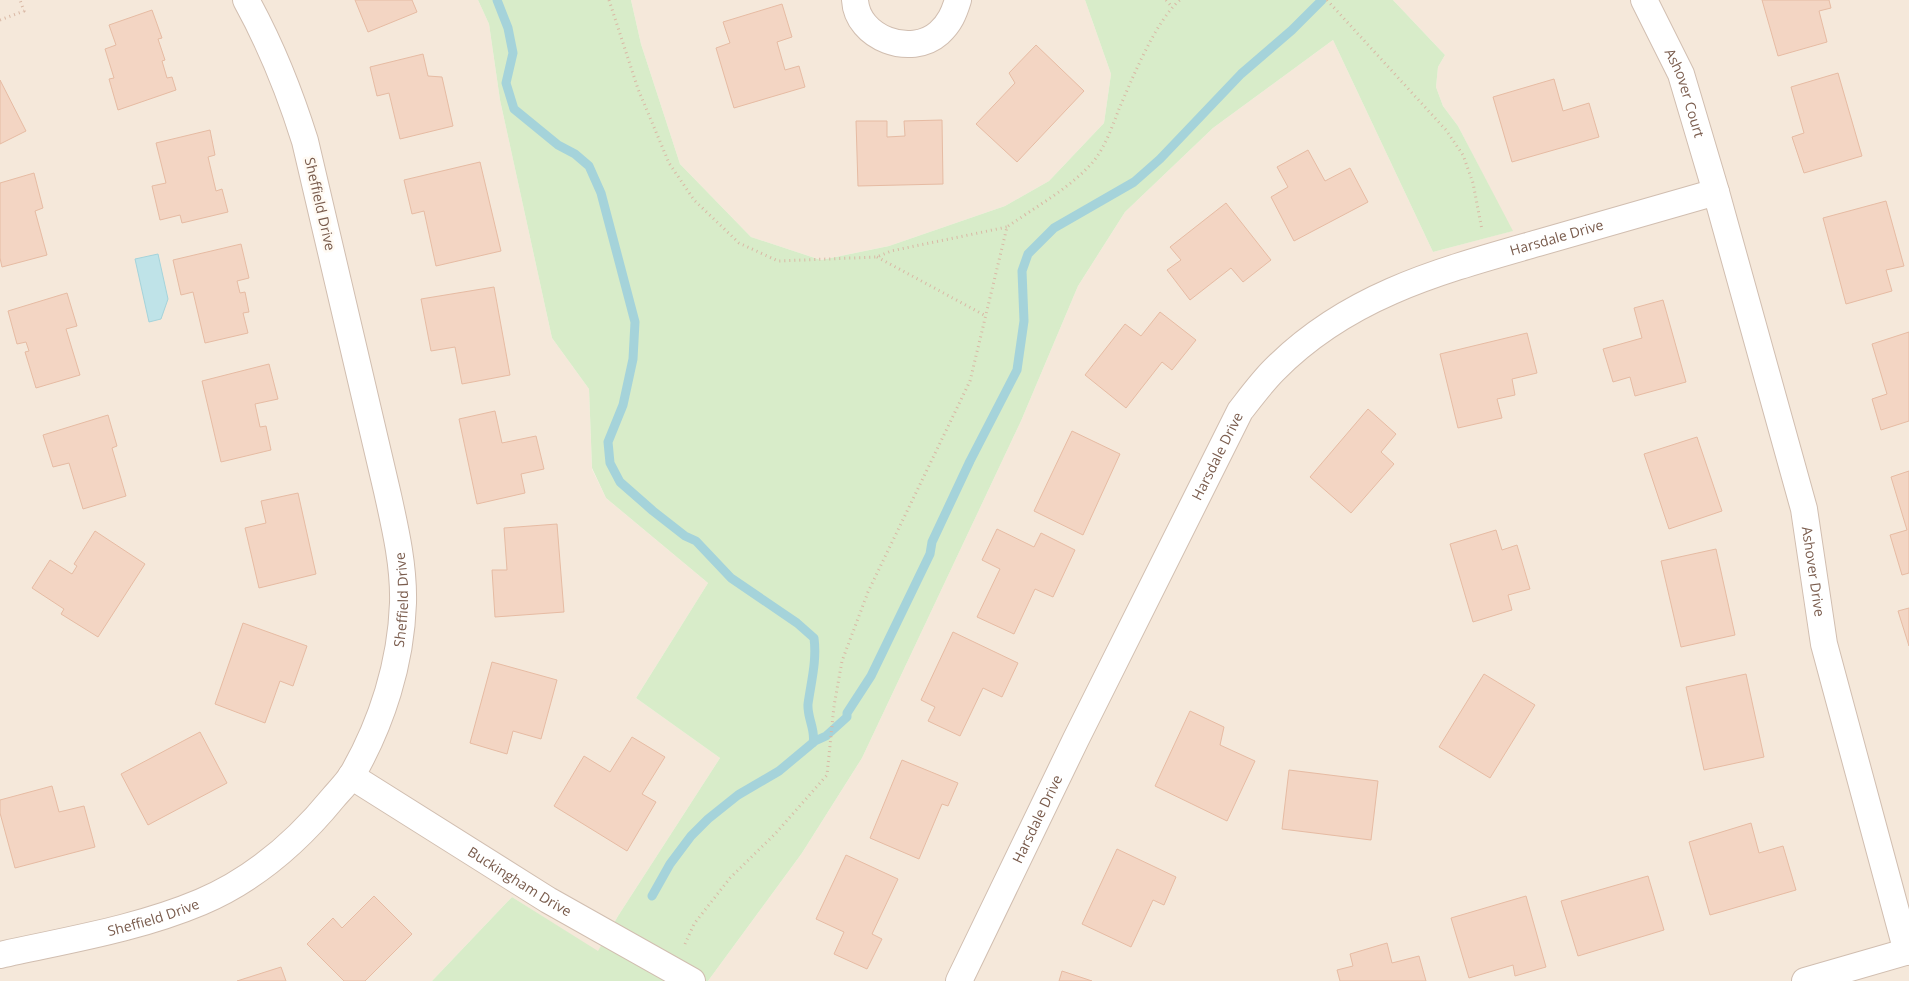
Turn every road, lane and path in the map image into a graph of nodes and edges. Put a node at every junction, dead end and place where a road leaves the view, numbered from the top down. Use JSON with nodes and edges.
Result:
{"nodes":[{"id":1,"x":20,"y":0,"type":"edge"},
{"id":2,"x":246,"y":0,"type":"edge"},
{"id":3,"x":609,"y":0,"type":"edge"},
{"id":4,"x":855,"y":0,"type":"edge"},
{"id":5,"x":958,"y":0,"type":"edge"},
{"id":6,"x":1166,"y":0,"type":"edge"},
{"id":7,"x":1180,"y":0,"type":"edge"},
{"id":8,"x":1327,"y":0,"type":"edge"},
{"id":9,"x":1644,"y":0,"type":"edge"},
{"id":10,"x":1172,"y":7,"type":"junction"},
{"id":11,"x":0,"y":20,"type":"edge"},
{"id":12,"x":1716,"y":192,"type":"junction"},
{"id":13,"x":1007,"y":228,"type":"junction"},
{"id":14,"x":877,"y":257,"type":"junction"},
{"id":15,"x":1487,"y":257,"type":"junction"},
{"id":16,"x":986,"y":316,"type":"junction"},
{"id":17,"x":351,"y":776,"type":"junction"},
{"id":18,"x":1908,"y":951,"type":"edge"},
{"id":19,"x":0,"y":955,"type":"edge"},
{"id":20,"x":682,"y":976,"type":"edge"},
{"id":21,"x":959,"y":981,"type":"edge"},
{"id":22,"x":1805,"y":981,"type":"edge"}],
"edges":[{"from":1,"to":11,"type":"path"},
{"from":2,"to":17,"type":"street","name":"Sheffield Drive"},
{"from":3,"to":14,"type":"path"},
{"from":4,"to":5,"type":"street"},
{"from":6,"to":10,"type":"path"},
{"from":7,"to":10,"type":"path"},
{"from":8,"to":15,"type":"path"},
{"from":9,"to":12,"type":"street","name":"Ashover Court"},
{"from":10,"to":13,"type":"path"},
{"from":12,"to":15,"type":"street","name":"Harsdale Drive"},
{"from":12,"to":18,"type":"street","name":"Ashover Drive"},
{"from":13,"to":14,"type":"path"},
{"from":13,"to":16,"type":"path"},
{"from":14,"to":16,"type":"path"},
{"from":15,"to":21,"type":"street","name":"Harsdale Drive"},
{"from":16,"to":20,"type":"path"},
{"from":17,"to":19,"type":"street","name":"Sheffield Drive"},
{"from":17,"to":20,"type":"street","name":"Buckingham Drive"},
{"from":18,"to":22,"type":"street"}]}
